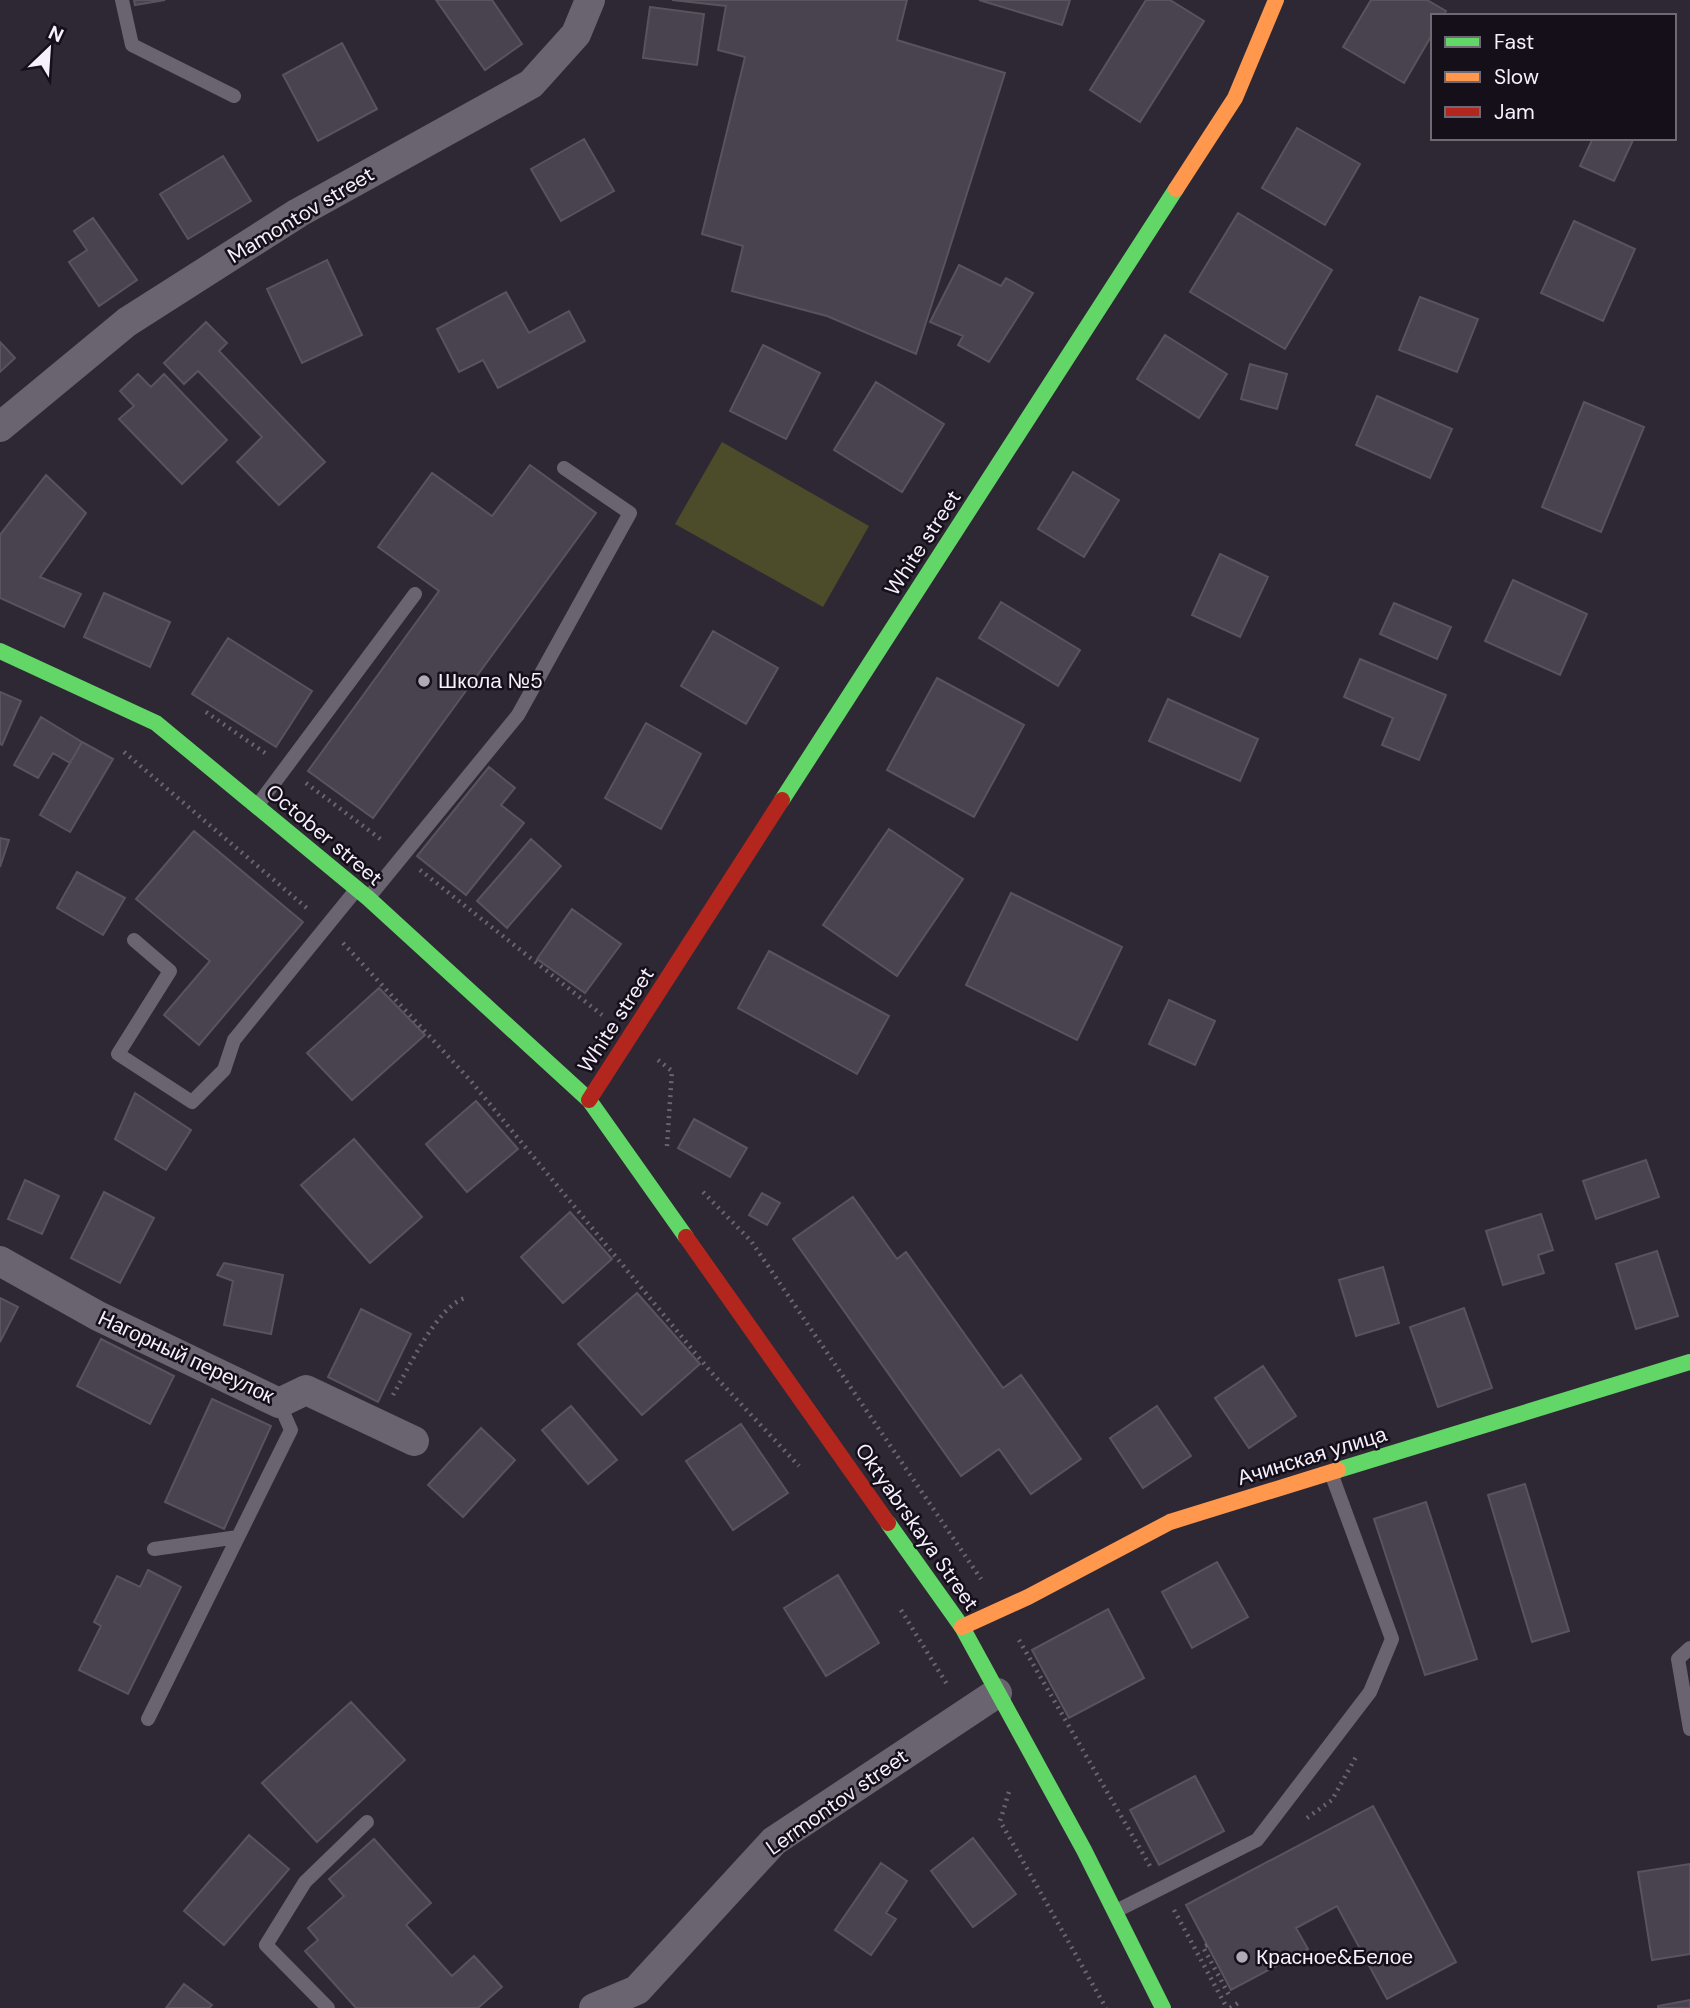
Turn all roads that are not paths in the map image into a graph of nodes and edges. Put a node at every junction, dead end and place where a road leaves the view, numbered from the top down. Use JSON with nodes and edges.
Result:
{"nodes":[{"id":1,"x":122,"y":0,"type":"edge"},
{"id":2,"x":590,"y":0,"type":"edge"},
{"id":3,"x":1276,"y":0,"type":"edge"},
{"id":4,"x":234,"y":96,"type":"dead end"},
{"id":5,"x":0,"y":427,"type":"edge"},
{"id":6,"x":565,"y":468,"type":"dead end"},
{"id":7,"x":415,"y":594,"type":"dead end"},
{"id":8,"x":0,"y":651,"type":"edge"},
{"id":9,"x":257,"y":806,"type":"junction"},
{"id":10,"x":363,"y":894,"type":"junction"},
{"id":11,"x":134,"y":940,"type":"dead end"},
{"id":12,"x":589,"y":1100,"type":"junction"},
{"id":13,"x":0,"y":1261,"type":"edge"},
{"id":14,"x":1690,"y":1362,"type":"edge"},
{"id":15,"x":279,"y":1403,"type":"junction"},
{"id":16,"x":414,"y":1441,"type":"dead end"},
{"id":17,"x":1331,"y":1472,"type":"junction"},
{"id":18,"x":238,"y":1537,"type":"junction"},
{"id":19,"x":154,"y":1549,"type":"dead end"},
{"id":20,"x":962,"y":1627,"type":"junction"},
{"id":21,"x":1690,"y":1648,"type":"edge"},
{"id":22,"x":997,"y":1693,"type":"junction"},
{"id":23,"x":148,"y":1719,"type":"dead end"},
{"id":24,"x":1690,"y":1728,"type":"edge"},
{"id":25,"x":368,"y":1822,"type":"dead end"},
{"id":26,"x":1115,"y":1912,"type":"junction"},
{"id":27,"x":328,"y":2008,"type":"edge"},
{"id":28,"x":594,"y":2008,"type":"edge"},
{"id":29,"x":1163,"y":2008,"type":"edge"}],
"edges":[{"from":1,"to":4,"type":"lane"},
{"from":2,"to":5,"type":"street","name":"Mamontov street"},
{"from":3,"to":12,"type":"street","name":"White street"},
{"from":6,"to":10,"type":"lane"},
{"from":7,"to":9,"type":"lane"},
{"from":8,"to":9,"type":"street","name":"October street"},
{"from":9,"to":10,"type":"street","name":"October street"},
{"from":10,"to":11,"type":"lane"},
{"from":10,"to":12,"type":"street","name":"October street"},
{"from":12,"to":20,"type":"street","name":"Oktyabrskaya Street"},
{"from":13,"to":15,"type":"street","name":"Нагорный переулок"},
{"from":14,"to":17,"type":"street","name":"Ачинская улица"},
{"from":15,"to":16,"type":"street","name":"Нагорный переулок"},
{"from":15,"to":18,"type":"lane"},
{"from":17,"to":20,"type":"street","name":"Ачинская улица"},
{"from":17,"to":26,"type":"lane"},
{"from":18,"to":19,"type":"lane"},
{"from":18,"to":23,"type":"lane"},
{"from":20,"to":22,"type":"street","name":"Oktyabrskaya Street"},
{"from":21,"to":24,"type":"lane"},
{"from":22,"to":26,"type":"street","name":"Oktyabrskaya Street"},
{"from":22,"to":28,"type":"street","name":"Lermontov street"},
{"from":25,"to":27,"type":"lane"},
{"from":26,"to":29,"type":"street","name":"Oktyabrskaya Street"}]}
